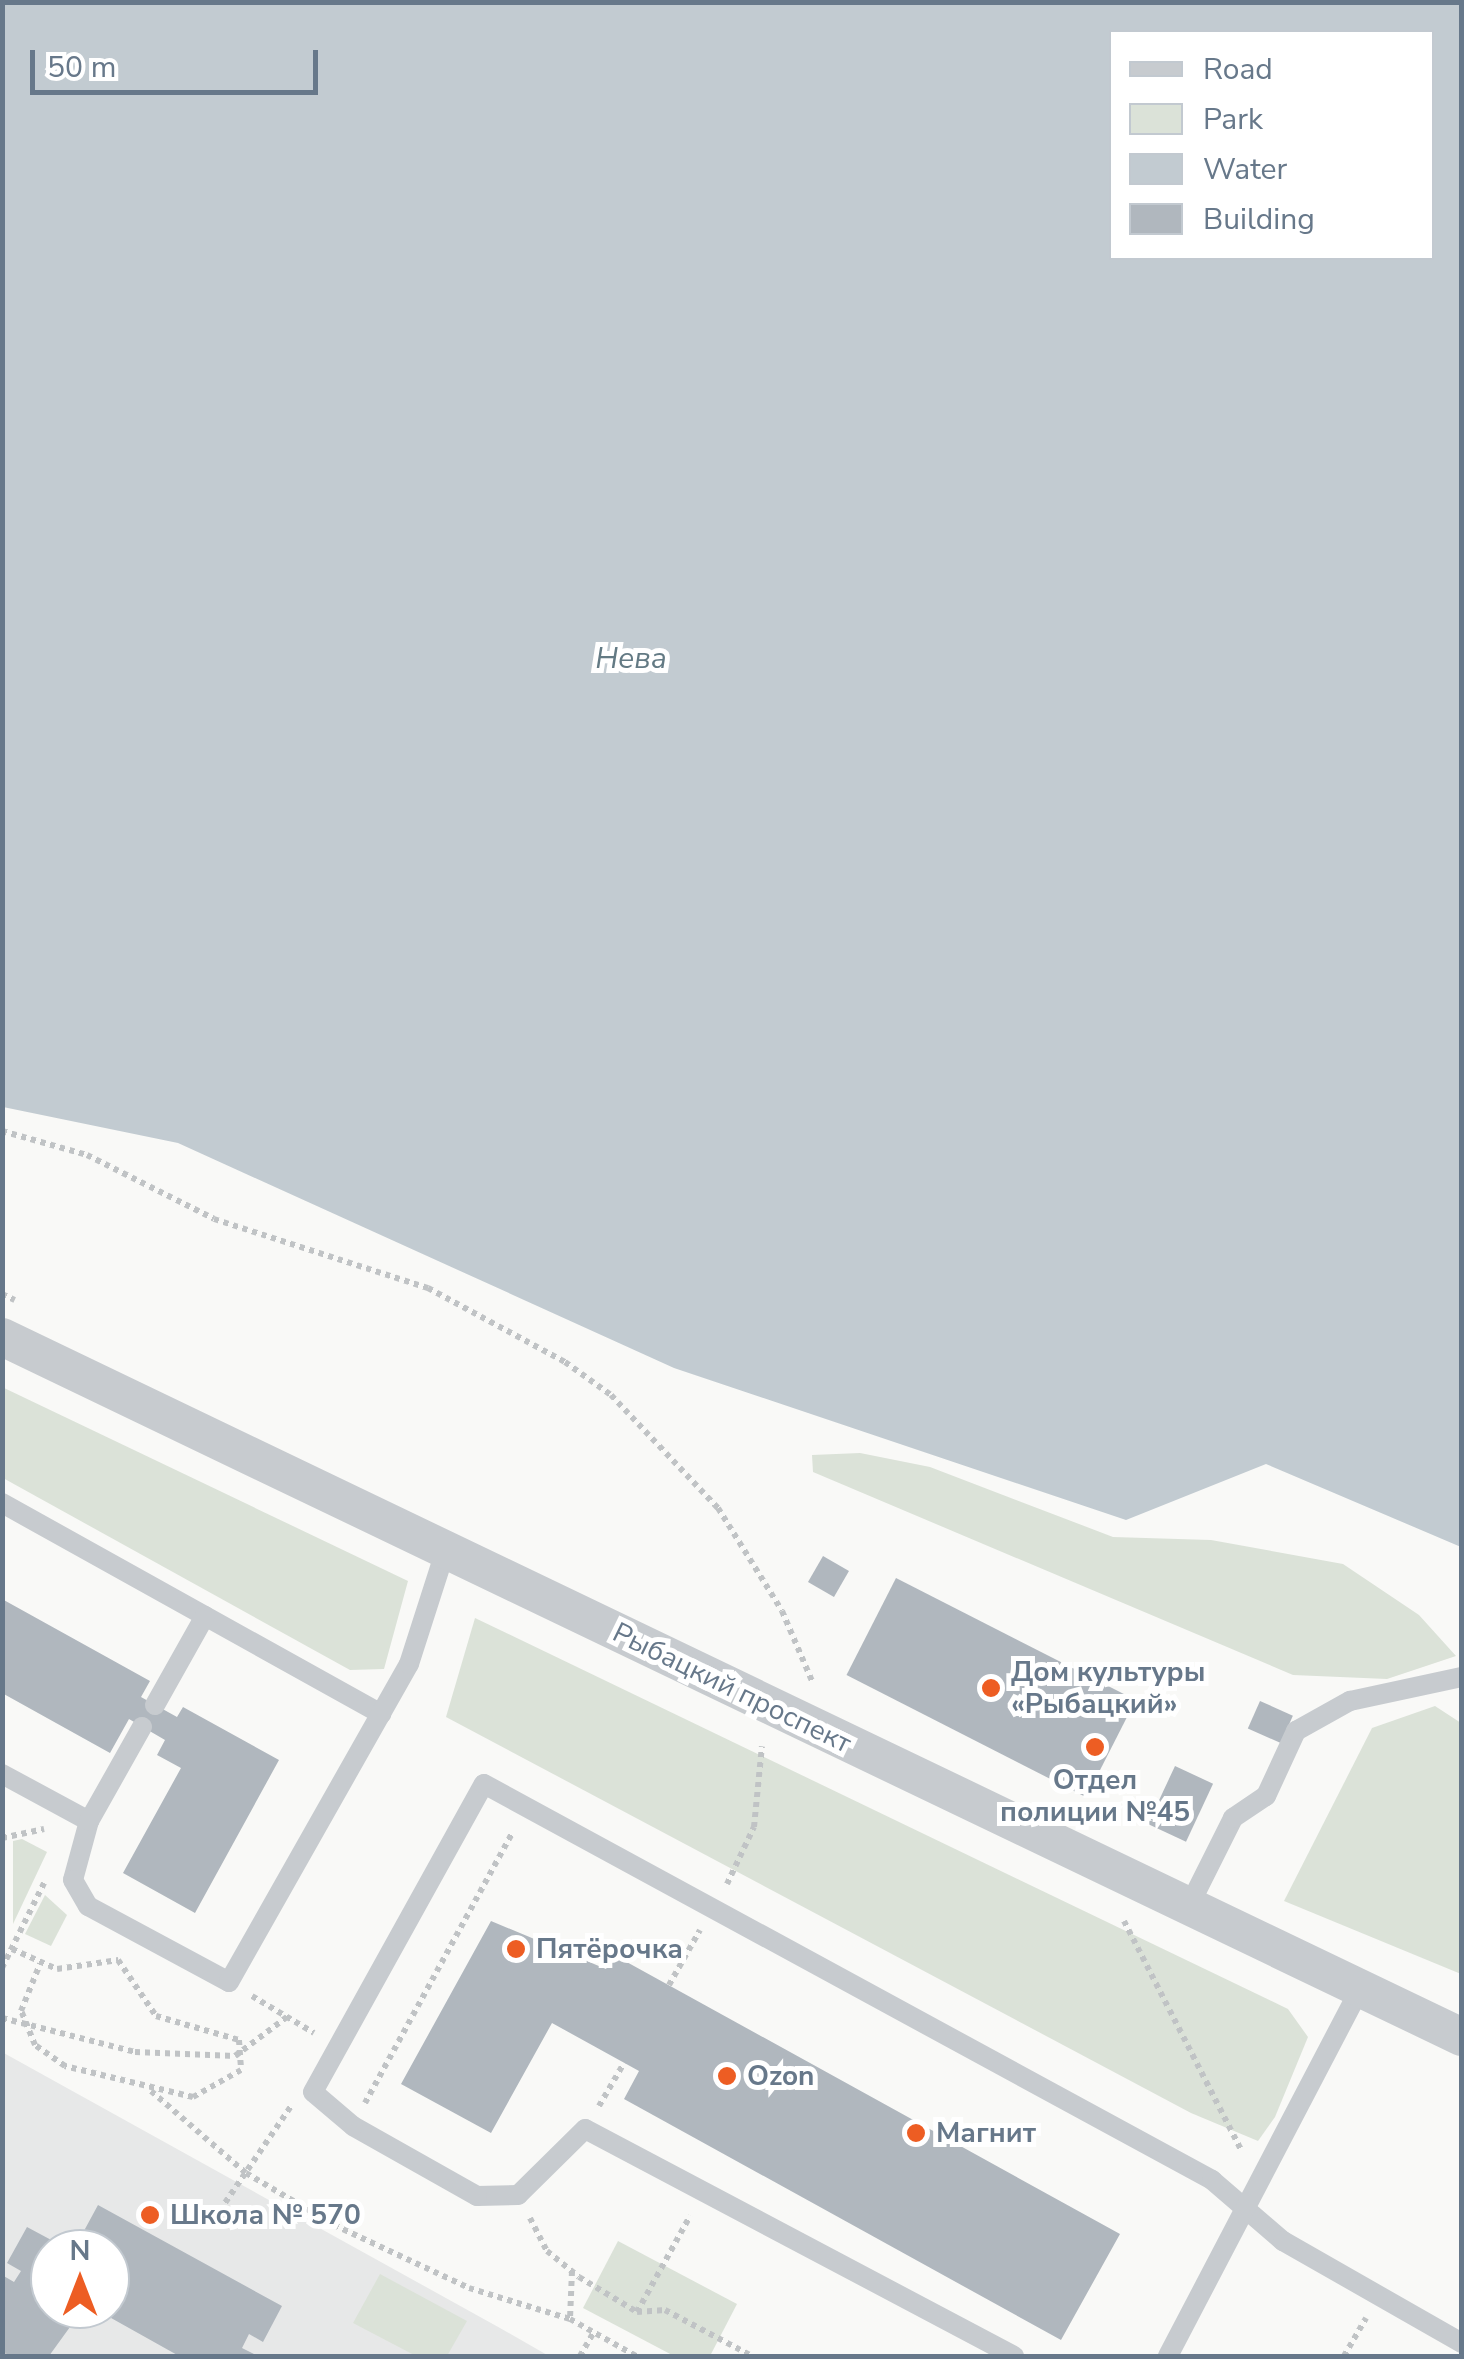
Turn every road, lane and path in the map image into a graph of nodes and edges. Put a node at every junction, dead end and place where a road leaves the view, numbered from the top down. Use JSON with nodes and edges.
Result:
{"nodes":[{"id":1,"x":2,"y":1131,"type":"edge"},
{"id":2,"x":2,"y":1337,"type":"edge"},
{"id":3,"x":2,"y":1503,"type":"edge"},
{"id":4,"x":446,"y":1549,"type":"junction"},
{"id":5,"x":205,"y":1616,"type":"junction"},
{"id":6,"x":1462,"y":1677,"type":"edge"},
{"id":7,"x":812,"y":1681,"type":"dead end"},
{"id":8,"x":154,"y":1705,"type":"dead end"},
{"id":9,"x":382,"y":1714,"type":"junction"},
{"id":10,"x":142,"y":1727,"type":"dead end"},
{"id":11,"x":762,"y":1746,"type":"dead end"},
{"id":12,"x":2,"y":1774,"type":"edge"},
{"id":13,"x":526,"y":1807,"type":"junction"},
{"id":14,"x":89,"y":1822,"type":"junction"},
{"id":15,"x":55,"y":1826,"type":"dead end"},
{"id":16,"x":53,"y":1842,"type":"dead end"},
{"id":17,"x":49,"y":1873,"type":"dead end"},
{"id":18,"x":713,"y":1907,"type":"junction"},
{"id":19,"x":1188,"y":1908,"type":"junction"},
{"id":20,"x":1124,"y":1920,"type":"dead end"},
{"id":21,"x":12,"y":1949,"type":"junction"},
{"id":22,"x":40,"y":1964,"type":"junction"},
{"id":23,"x":2,"y":1968,"type":"edge"},
{"id":24,"x":229,"y":1982,"type":"junction"},
{"id":25,"x":669,"y":1986,"type":"dead end"},
{"id":26,"x":1360,"y":1989,"type":"junction"},
{"id":27,"x":286,"y":2017,"type":"junction"},
{"id":28,"x":2,"y":2018,"type":"edge"},
{"id":29,"x":26,"y":2028,"type":"junction"},
{"id":30,"x":1462,"y":2037,"type":"edge"},
{"id":31,"x":338,"y":2047,"type":"junction"},
{"id":32,"x":246,"y":2048,"type":"junction"},
{"id":33,"x":624,"y":2063,"type":"dead end"},
{"id":34,"x":148,"y":2088,"type":"junction"},
{"id":35,"x":313,"y":2092,"type":"junction"},
{"id":36,"x":353,"y":2126,"type":"junction"},
{"id":37,"x":585,"y":2129,"type":"junction"},
{"id":38,"x":246,"y":2173,"type":"junction"},
{"id":39,"x":1258,"y":2184,"type":"junction"},
{"id":40,"x":702,"y":2192,"type":"junction"},
{"id":41,"x":518,"y":2194,"type":"junction"},
{"id":42,"x":1246,"y":2209,"type":"junction"},
{"id":43,"x":214,"y":2219,"type":"dead end"},
{"id":44,"x":572,"y":2271,"type":"junction"},
{"id":45,"x":1378,"y":2296,"type":"junction"},
{"id":46,"x":637,"y":2312,"type":"junction"},
{"id":47,"x":570,"y":2319,"type":"junction"},
{"id":48,"x":594,"y":2332,"type":"junction"},
{"id":49,"x":1462,"y":2343,"type":"edge"},
{"id":50,"x":580,"y":2356,"type":"edge"},
{"id":51,"x":636,"y":2356,"type":"edge"},
{"id":52,"x":752,"y":2356,"type":"edge"},
{"id":53,"x":1014,"y":2356,"type":"edge"},
{"id":54,"x":1168,"y":2356,"type":"edge"},
{"id":55,"x":1344,"y":2356,"type":"edge"}],
"edges":[{"from":1,"to":7,"type":"path"},
{"from":2,"to":4,"type":"street","name":"Рыбацкий проспект"},
{"from":3,"to":5,"type":"lane"},
{"from":4,"to":9,"type":"lane"},
{"from":4,"to":19,"type":"street","name":"Рыбацкий проспект"},
{"from":5,"to":8,"type":"lane"},
{"from":5,"to":9,"type":"lane"},
{"from":6,"to":19,"type":"lane"},
{"from":9,"to":24,"type":"lane"},
{"from":10,"to":14,"type":"lane"},
{"from":11,"to":18,"type":"path"},
{"from":12,"to":14,"type":"lane"},
{"from":13,"to":18,"type":"lane"},
{"from":13,"to":31,"type":"lane"},
{"from":13,"to":36,"type":"path"},
{"from":14,"to":24,"type":"lane"},
{"from":15,"to":16,"type":"path"},
{"from":17,"to":21,"type":"path"},
{"from":18,"to":25,"type":"path"},
{"from":18,"to":42,"type":"lane"},
{"from":19,"to":26,"type":"street","name":"Рыбацкий проспект"},
{"from":20,"to":39,"type":"path"},
{"from":21,"to":22,"type":"path"},
{"from":21,"to":23,"type":"path"},
{"from":22,"to":29,"type":"path"},
{"from":22,"to":32,"type":"path"},
{"from":24,"to":27,"type":"path"},
{"from":26,"to":30,"type":"street","name":"Рыбацкий проспект"},
{"from":26,"to":39,"type":"lane"},
{"from":27,"to":31,"type":"path"},
{"from":27,"to":32,"type":"path"},
{"from":28,"to":29,"type":"path"},
{"from":29,"to":32,"type":"path"},
{"from":29,"to":34,"type":"path"},
{"from":31,"to":35,"type":"lane"},
{"from":32,"to":34,"type":"path"},
{"from":33,"to":37,"type":"path"},
{"from":34,"to":38,"type":"path"},
{"from":35,"to":36,"type":"lane"},
{"from":35,"to":38,"type":"path"},
{"from":36,"to":41,"type":"lane"},
{"from":37,"to":40,"type":"lane"},
{"from":37,"to":41,"type":"lane"},
{"from":38,"to":43,"type":"path"},
{"from":38,"to":47,"type":"path"},
{"from":39,"to":42,"type":"lane"},
{"from":40,"to":46,"type":"path"},
{"from":40,"to":53,"type":"lane"},
{"from":41,"to":44,"type":"path"},
{"from":42,"to":45,"type":"lane"},
{"from":42,"to":54,"type":"lane"},
{"from":44,"to":46,"type":"path"},
{"from":44,"to":47,"type":"path"},
{"from":45,"to":49,"type":"lane"},
{"from":45,"to":55,"type":"path"},
{"from":46,"to":52,"type":"path"},
{"from":47,"to":48,"type":"path"},
{"from":48,"to":50,"type":"path"},
{"from":48,"to":51,"type":"path"}]}
